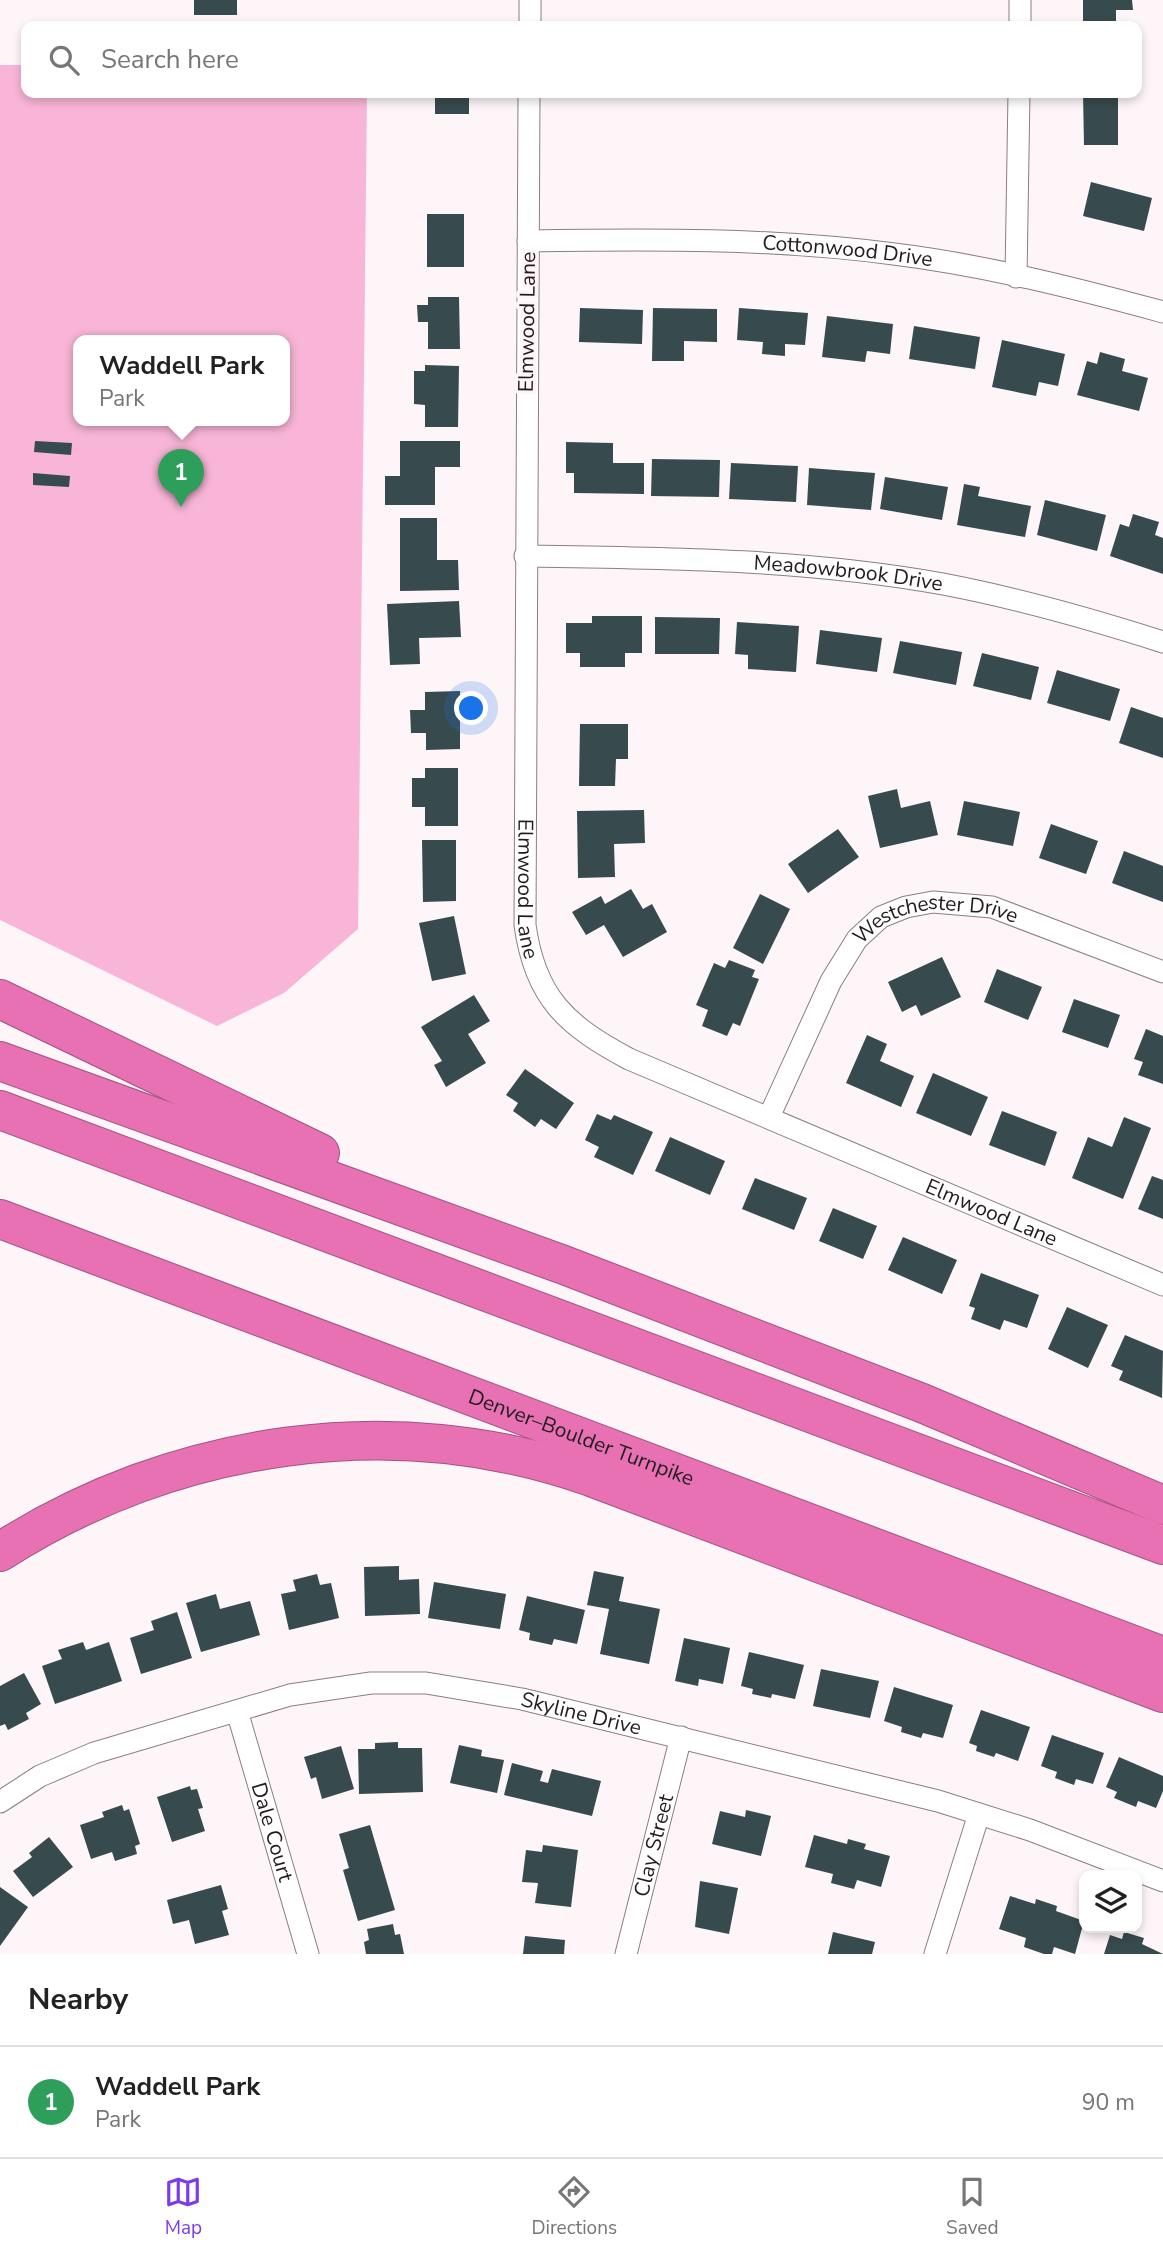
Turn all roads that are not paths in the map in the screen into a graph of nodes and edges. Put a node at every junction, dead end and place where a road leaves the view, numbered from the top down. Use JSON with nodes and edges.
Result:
{"nodes":[{"id":1,"x":530,"y":0,"type":"edge"},
{"id":2,"x":1020,"y":0,"type":"edge"},
{"id":3,"x":530,"y":21,"type":"edge"},
{"id":4,"x":1020,"y":21,"type":"edge"},
{"id":5,"x":529,"y":98,"type":"edge"},
{"id":6,"x":1019,"y":98,"type":"edge"},
{"id":7,"x":528,"y":241,"type":"junction"},
{"id":8,"x":1016,"y":276,"type":"junction"},
{"id":9,"x":1163,"y":312,"type":"edge"},
{"id":10,"x":525,"y":555,"type":"junction"},
{"id":11,"x":1163,"y":642,"type":"edge"},
{"id":12,"x":1163,"y":972,"type":"edge"},
{"id":13,"x":0,"y":999,"type":"edge"},
{"id":14,"x":0,"y":1061,"type":"edge"},
{"id":15,"x":0,"y":1111,"type":"edge"},
{"id":16,"x":769,"y":1117,"type":"junction"},
{"id":17,"x":0,"y":1124,"type":"edge"},
{"id":18,"x":195,"y":1183,"type":"junction"},
{"id":19,"x":0,"y":1192,"type":"edge"},
{"id":20,"x":0,"y":1219,"type":"edge"},
{"id":21,"x":564,"y":1265,"type":"junction"},
{"id":22,"x":1163,"y":1286,"type":"edge"},
{"id":23,"x":1041,"y":1500,"type":"junction"},
{"id":24,"x":1163,"y":1505,"type":"edge"},
{"id":25,"x":1163,"y":1545,"type":"edge"},
{"id":26,"x":0,"y":1552,"type":"edge"},
{"id":27,"x":1163,"y":1554,"type":"edge"},
{"id":28,"x":955,"y":1577,"type":"junction"},
{"id":29,"x":1163,"y":1656,"type":"edge"},
{"id":30,"x":1163,"y":1693,"type":"edge"},
{"id":31,"x":237,"y":1711,"type":"junction"},
{"id":32,"x":681,"y":1737,"type":"junction"},
{"id":33,"x":0,"y":1802,"type":"edge"},
{"id":34,"x":979,"y":1814,"type":"junction"},
{"id":35,"x":1163,"y":1881,"type":"edge"},
{"id":36,"x":307,"y":1954,"type":"edge"},
{"id":37,"x":626,"y":1954,"type":"edge"},
{"id":38,"x":935,"y":1954,"type":"edge"}],
"edges":[{"from":1,"to":3,"type":"street"},
{"from":2,"to":4,"type":"street"},
{"from":5,"to":7,"type":"street","name":"Elmwood Lane"},
{"from":6,"to":8,"type":"street"},
{"from":7,"to":8,"type":"street","name":"Cottonwood Drive"},
{"from":7,"to":10,"type":"street","name":"Elmwood Lane"},
{"from":8,"to":9,"type":"street","name":"Cottonwood Drive"},
{"from":10,"to":11,"type":"street","name":"Meadowbrook Drive"},
{"from":10,"to":16,"type":"street","name":"Elmwood Lane"},
{"from":12,"to":16,"type":"street","name":"Westchester Drive"},
{"from":13,"to":21,"type":"highway"},
{"from":14,"to":21,"type":"highway"},
{"from":15,"to":18,"type":"highway"},
{"from":16,"to":22,"type":"street","name":"Elmwood Lane"},
{"from":17,"to":18,"type":"highway"},
{"from":18,"to":23,"type":"highway"},
{"from":19,"to":28,"type":"highway"},
{"from":20,"to":28,"type":"highway","name":"Denver–Boulder Turnpike"},
{"from":21,"to":24,"type":"highway"},
{"from":23,"to":25,"type":"highway"},
{"from":23,"to":27,"type":"highway"},
{"from":26,"to":30,"type":"highway"},
{"from":28,"to":29,"type":"highway","name":"Denver–Boulder Turnpike"},
{"from":31,"to":32,"type":"street","name":"Skyline Drive"},
{"from":31,"to":33,"type":"street","name":"Skyline Drive"},
{"from":31,"to":36,"type":"street","name":"Dale Court"},
{"from":32,"to":34,"type":"street","name":"Skyline Drive"},
{"from":32,"to":37,"type":"street","name":"Clay Street"},
{"from":34,"to":35,"type":"street","name":"Skyline Drive"},
{"from":34,"to":38,"type":"street"}]}
